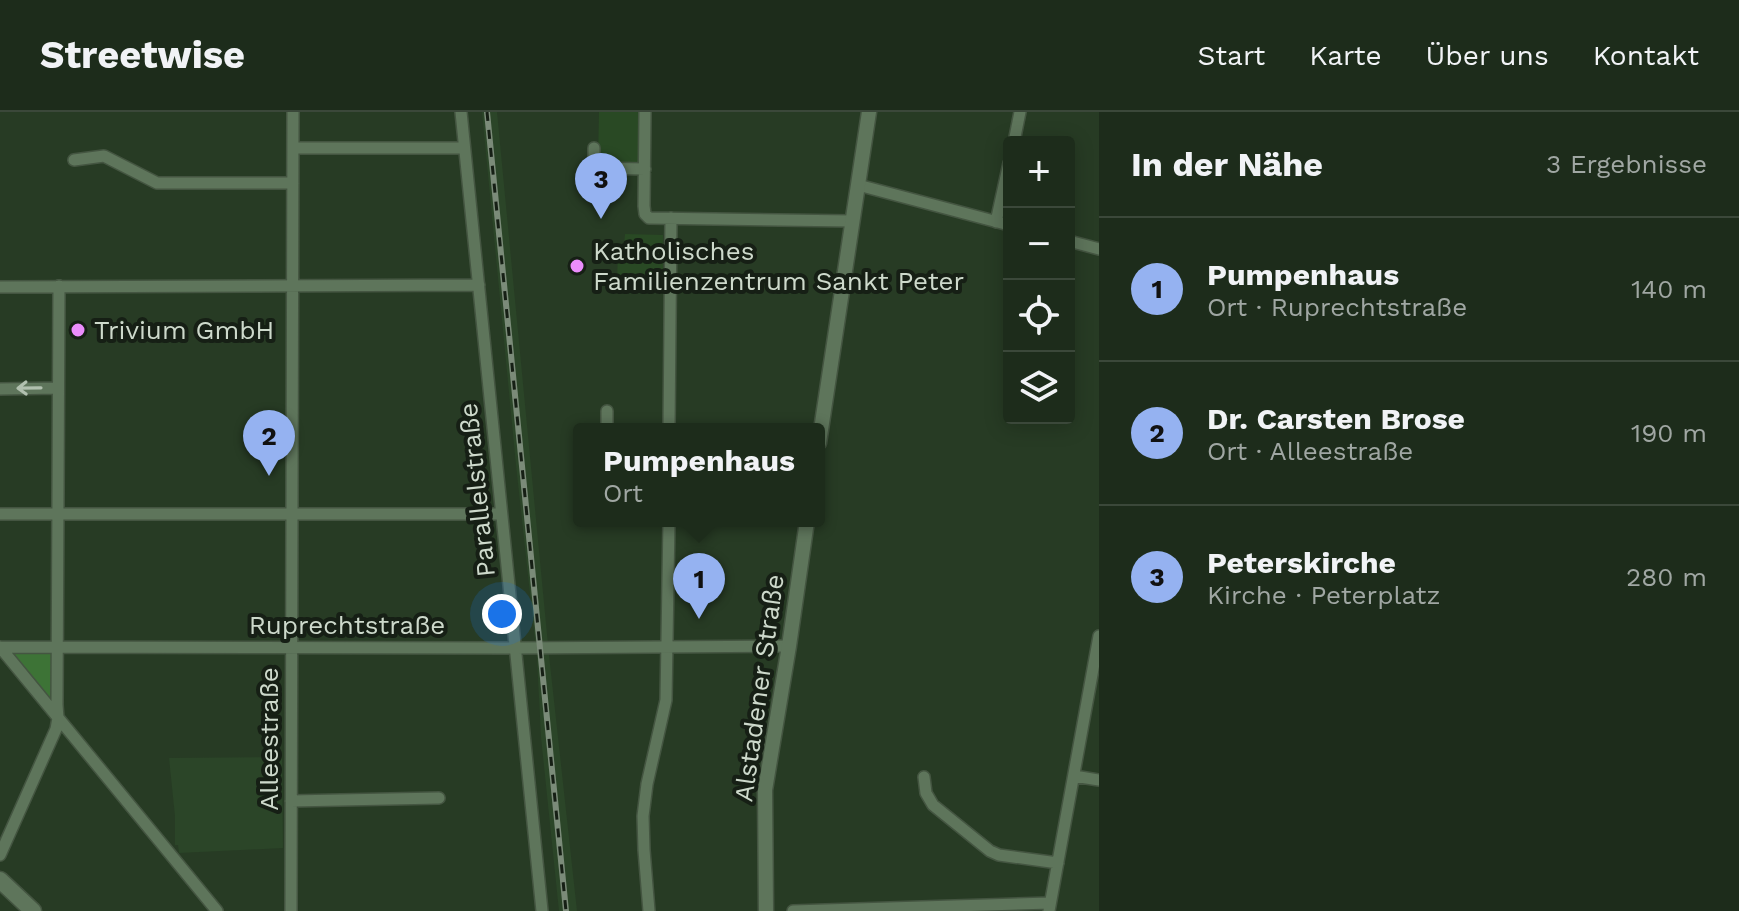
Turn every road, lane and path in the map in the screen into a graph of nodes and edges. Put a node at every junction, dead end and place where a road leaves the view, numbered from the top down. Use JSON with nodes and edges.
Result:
{"nodes":[{"id":1,"x":293,"y":112,"type":"edge"},
{"id":2,"x":461,"y":112,"type":"edge"},
{"id":3,"x":645,"y":112,"type":"edge"},
{"id":4,"x":869,"y":112,"type":"edge"},
{"id":5,"x":1020,"y":112,"type":"edge"},
{"id":6,"x":1015,"y":136,"type":"edge"},
{"id":7,"x":293,"y":148,"type":"junction"},
{"id":8,"x":464,"y":148,"type":"junction"},
{"id":9,"x":594,"y":148,"type":"dead end"},
{"id":10,"x":74,"y":160,"type":"dead end"},
{"id":11,"x":645,"y":169,"type":"junction"},
{"id":12,"x":293,"y":183,"type":"junction"},
{"id":13,"x":858,"y":185,"type":"junction"},
{"id":14,"x":1003,"y":190,"type":"edge"},
{"id":15,"x":671,"y":218,"type":"junction"},
{"id":16,"x":852,"y":221,"type":"junction"},
{"id":17,"x":996,"y":222,"type":"junction"},
{"id":18,"x":1003,"y":224,"type":"edge"},
{"id":19,"x":1075,"y":243,"type":"edge"},
{"id":20,"x":1099,"y":249,"type":"edge"},
{"id":21,"x":292,"y":285,"type":"junction"},
{"id":22,"x":479,"y":285,"type":"junction"},
{"id":23,"x":59,"y":286,"type":"junction"},
{"id":24,"x":0,"y":287,"type":"edge"},
{"id":25,"x":58,"y":388,"type":"junction"},
{"id":26,"x":0,"y":389,"type":"edge"},
{"id":27,"x":607,"y":411,"type":"dead end"},
{"id":28,"x":607,"y":423,"type":"edge"},
{"id":29,"x":669,"y":423,"type":"edge"},
{"id":30,"x":822,"y":423,"type":"edge"},
{"id":31,"x":0,"y":514,"type":"edge"},
{"id":32,"x":57,"y":514,"type":"junction"},
{"id":33,"x":291,"y":514,"type":"junction"},
{"id":34,"x":501,"y":514,"type":"junction"},
{"id":35,"x":669,"y":527,"type":"edge"},
{"id":36,"x":806,"y":527,"type":"edge"},
{"id":37,"x":1099,"y":636,"type":"edge"},
{"id":38,"x":789,"y":646,"type":"junction"},
{"id":39,"x":0,"y":647,"type":"edge"},
{"id":40,"x":57,"y":647,"type":"junction"},
{"id":41,"x":291,"y":647,"type":"junction"},
{"id":42,"x":514,"y":648,"type":"junction"},
{"id":43,"x":668,"y":648,"type":"junction"},
{"id":44,"x":1097,"y":655,"type":"edge"},
{"id":45,"x":58,"y":718,"type":"junction"},
{"id":46,"x":1074,"y":776,"type":"junction"},
{"id":47,"x":924,"y":777,"type":"dead end"},
{"id":48,"x":1099,"y":780,"type":"edge"},
{"id":49,"x":439,"y":798,"type":"dead end"},
{"id":50,"x":291,"y":801,"type":"junction"},
{"id":51,"x":0,"y":855,"type":"edge"},
{"id":52,"x":1058,"y":863,"type":"junction"},
{"id":53,"x":0,"y":880,"type":"edge"},
{"id":54,"x":1049,"y":907,"type":"edge"},
{"id":55,"x":26,"y":908,"type":"edge"},
{"id":56,"x":217,"y":911,"type":"edge"},
{"id":57,"x":291,"y":911,"type":"edge"},
{"id":58,"x":542,"y":911,"type":"edge"},
{"id":59,"x":649,"y":911,"type":"edge"},
{"id":60,"x":766,"y":911,"type":"edge"},
{"id":61,"x":793,"y":911,"type":"edge"}],
"edges":[{"from":1,"to":7,"type":"street","name":"Alleestraße"},
{"from":2,"to":8,"type":"street","name":"Parallelstraße"},
{"from":3,"to":11,"type":"street"},
{"from":4,"to":13,"type":"street"},
{"from":5,"to":6,"type":"street"},
{"from":7,"to":8,"type":"street"},
{"from":7,"to":12,"type":"street","name":"Alleestraße"},
{"from":8,"to":22,"type":"street","name":"Parallelstraße"},
{"from":9,"to":11,"type":"street"},
{"from":10,"to":12,"type":"street"},
{"from":11,"to":15,"type":"street"},
{"from":12,"to":21,"type":"street","name":"Alleestraße"},
{"from":13,"to":16,"type":"street"},
{"from":13,"to":17,"type":"street"},
{"from":14,"to":17,"type":"street"},
{"from":15,"to":16,"type":"street"},
{"from":15,"to":29,"type":"street"},
{"from":16,"to":30,"type":"street"},
{"from":17,"to":18,"type":"street"},
{"from":19,"to":20,"type":"street"},
{"from":21,"to":22,"type":"street"},
{"from":21,"to":23,"type":"street"},
{"from":21,"to":33,"type":"street","name":"Alleestraße"},
{"from":22,"to":34,"type":"street","name":"Parallelstraße"},
{"from":23,"to":24,"type":"street"},
{"from":23,"to":25,"type":"street"},
{"from":25,"to":26,"type":"street","one_way":true},
{"from":25,"to":32,"type":"street"},
{"from":27,"to":28,"type":"street"},
{"from":31,"to":32,"type":"street"},
{"from":32,"to":33,"type":"street"},
{"from":32,"to":40,"type":"street"},
{"from":33,"to":34,"type":"street"},
{"from":33,"to":41,"type":"street","name":"Alleestraße"},
{"from":34,"to":42,"type":"street","name":"Parallelstraße"},
{"from":35,"to":43,"type":"street"},
{"from":36,"to":38,"type":"street","name":"Alstadener Straße"},
{"from":37,"to":44,"type":"street"},
{"from":38,"to":43,"type":"street","name":"Ruprechtstraße"},
{"from":38,"to":60,"type":"street","name":"Alstadener Straße"},
{"from":39,"to":40,"type":"street","name":"Ruprechtstraße"},
{"from":39,"to":45,"type":"street"},
{"from":40,"to":41,"type":"street","name":"Ruprechtstraße"},
{"from":40,"to":45,"type":"street"},
{"from":41,"to":42,"type":"street","name":"Ruprechtstraße"},
{"from":41,"to":50,"type":"street","name":"Alleestraße"},
{"from":42,"to":43,"type":"street","name":"Ruprechtstraße"},
{"from":42,"to":58,"type":"street","name":"Parallelstraße"},
{"from":43,"to":59,"type":"street"},
{"from":44,"to":46,"type":"street"},
{"from":45,"to":51,"type":"street"},
{"from":45,"to":56,"type":"street"},
{"from":46,"to":48,"type":"street"},
{"from":46,"to":52,"type":"street"},
{"from":47,"to":52,"type":"street"},
{"from":49,"to":50,"type":"street"},
{"from":50,"to":57,"type":"street","name":"Alleestraße"},
{"from":52,"to":54,"type":"street"},
{"from":53,"to":55,"type":"main road"},
{"from":54,"to":61,"type":"street"}]}
